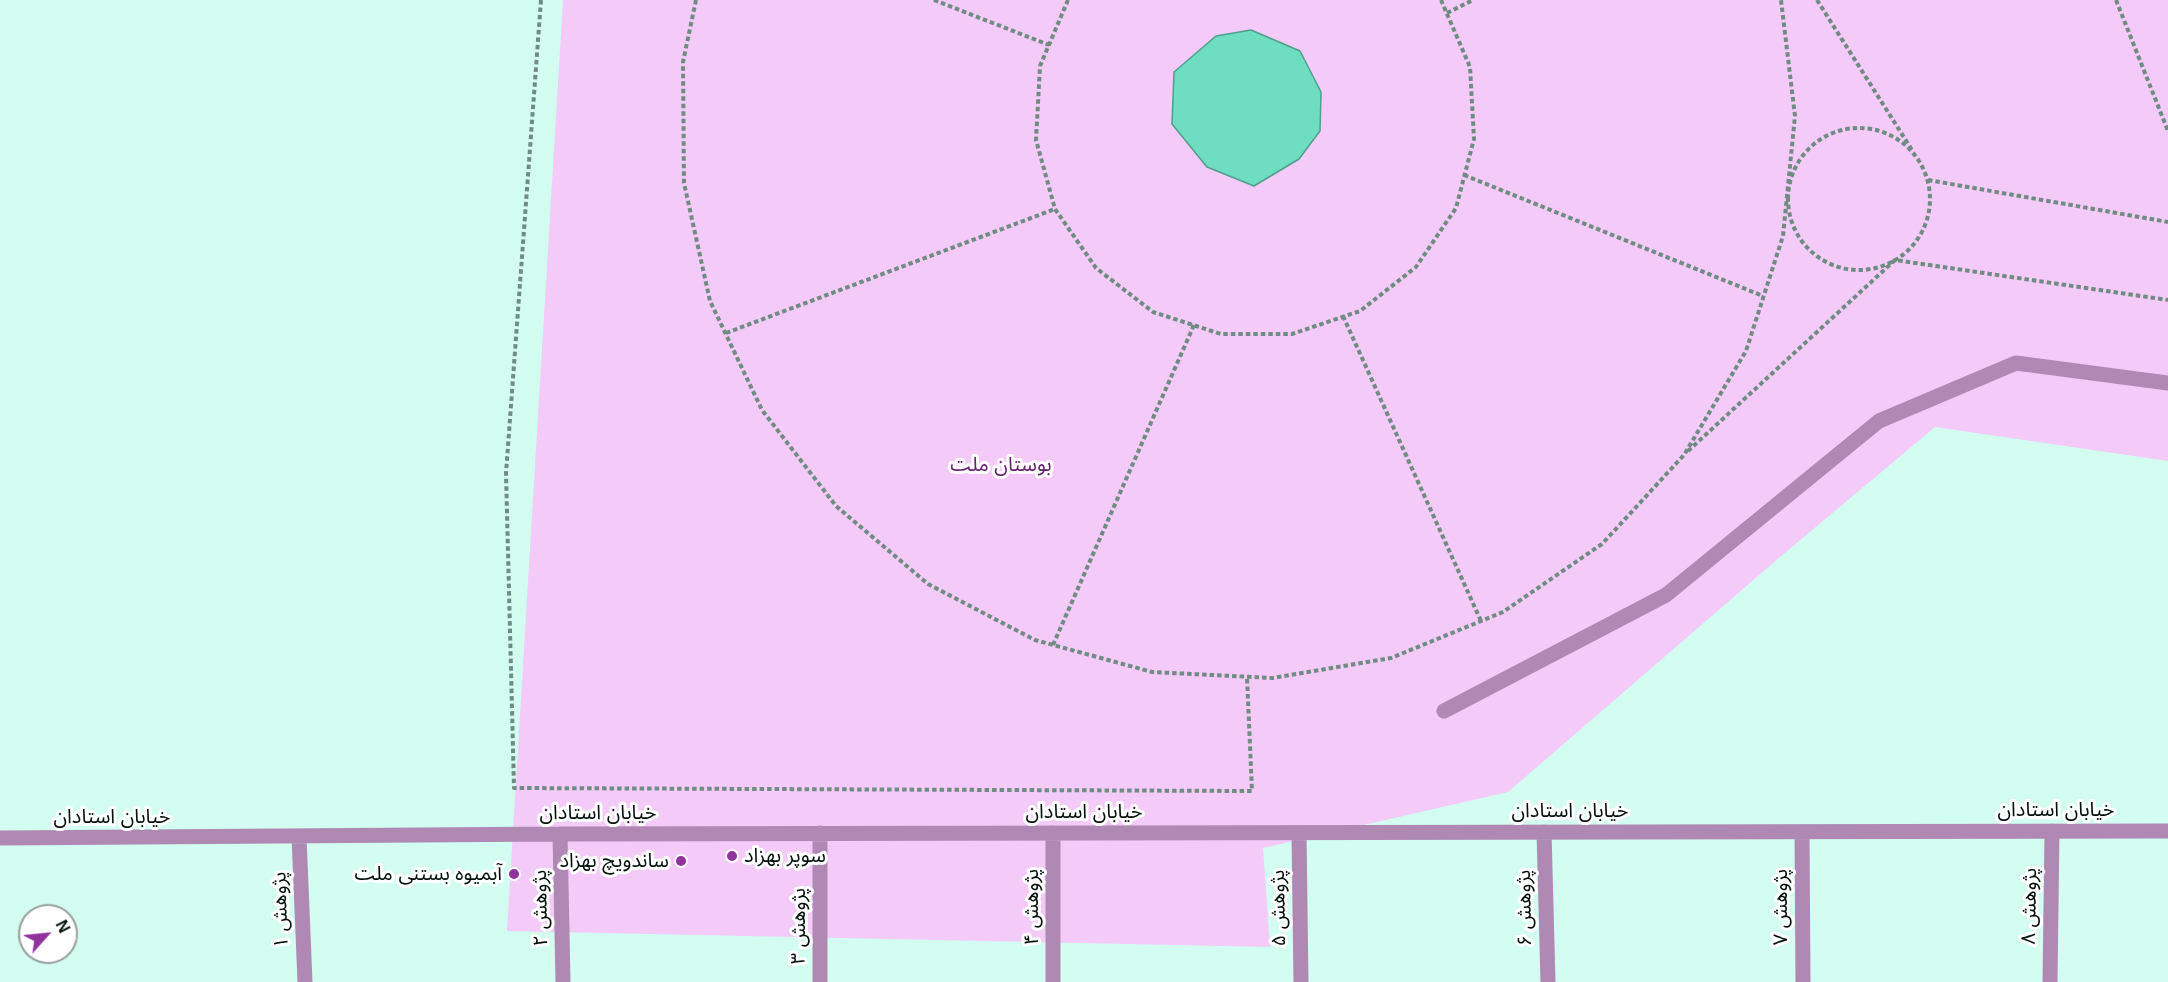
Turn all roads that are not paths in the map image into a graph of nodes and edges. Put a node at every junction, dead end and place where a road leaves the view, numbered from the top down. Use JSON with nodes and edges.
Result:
{"nodes":[{"id":1,"x":2168,"y":383,"type":"edge"},
{"id":2,"x":1444,"y":711,"type":"dead end"},
{"id":3,"x":2052,"y":831,"type":"junction"},
{"id":4,"x":2168,"y":831,"type":"edge"},
{"id":5,"x":1544,"y":832,"type":"junction"},
{"id":6,"x":1802,"y":832,"type":"junction"},
{"id":7,"x":1053,"y":833,"type":"junction"},
{"id":8,"x":1299,"y":833,"type":"junction"},
{"id":9,"x":560,"y":834,"type":"junction"},
{"id":10,"x":820,"y":834,"type":"junction"},
{"id":11,"x":299,"y":837,"type":"junction"},
{"id":12,"x":0,"y":838,"type":"edge"},
{"id":13,"x":305,"y":982,"type":"edge"},
{"id":14,"x":563,"y":982,"type":"edge"},
{"id":15,"x":819,"y":982,"type":"edge"},
{"id":16,"x":1053,"y":982,"type":"edge"},
{"id":17,"x":1301,"y":982,"type":"edge"},
{"id":18,"x":1548,"y":982,"type":"edge"},
{"id":19,"x":1803,"y":982,"type":"edge"},
{"id":20,"x":2050,"y":982,"type":"edge"}],
"edges":[{"from":1,"to":2,"type":"street"},
{"from":3,"to":4,"type":"street","name":"خیابان استادان"},
{"from":3,"to":6,"type":"street","name":"خیابان استادان"},
{"from":3,"to":20,"type":"street","name":"پژوهش ۸"},
{"from":5,"to":6,"type":"street","name":"خیابان استادان"},
{"from":5,"to":8,"type":"street","name":"خیابان استادان"},
{"from":5,"to":18,"type":"street","name":"پژوهش ۶"},
{"from":6,"to":19,"type":"street","name":"پژوهش ۷"},
{"from":7,"to":8,"type":"street","name":"خیابان استادان"},
{"from":7,"to":10,"type":"street","name":"خیابان استادان"},
{"from":7,"to":16,"type":"street","name":"پژوهش ۴"},
{"from":8,"to":17,"type":"street","name":"پژوهش ۵"},
{"from":9,"to":10,"type":"street","name":"خیابان استادان"},
{"from":9,"to":11,"type":"street","name":"خیابان استادان"},
{"from":9,"to":14,"type":"street","name":"پژوهش ۲"},
{"from":10,"to":15,"type":"street","name":"پژوهش ۳"},
{"from":11,"to":12,"type":"street","name":"خیابان استادان"},
{"from":11,"to":13,"type":"street","name":"پژوهش ۱"}]}
